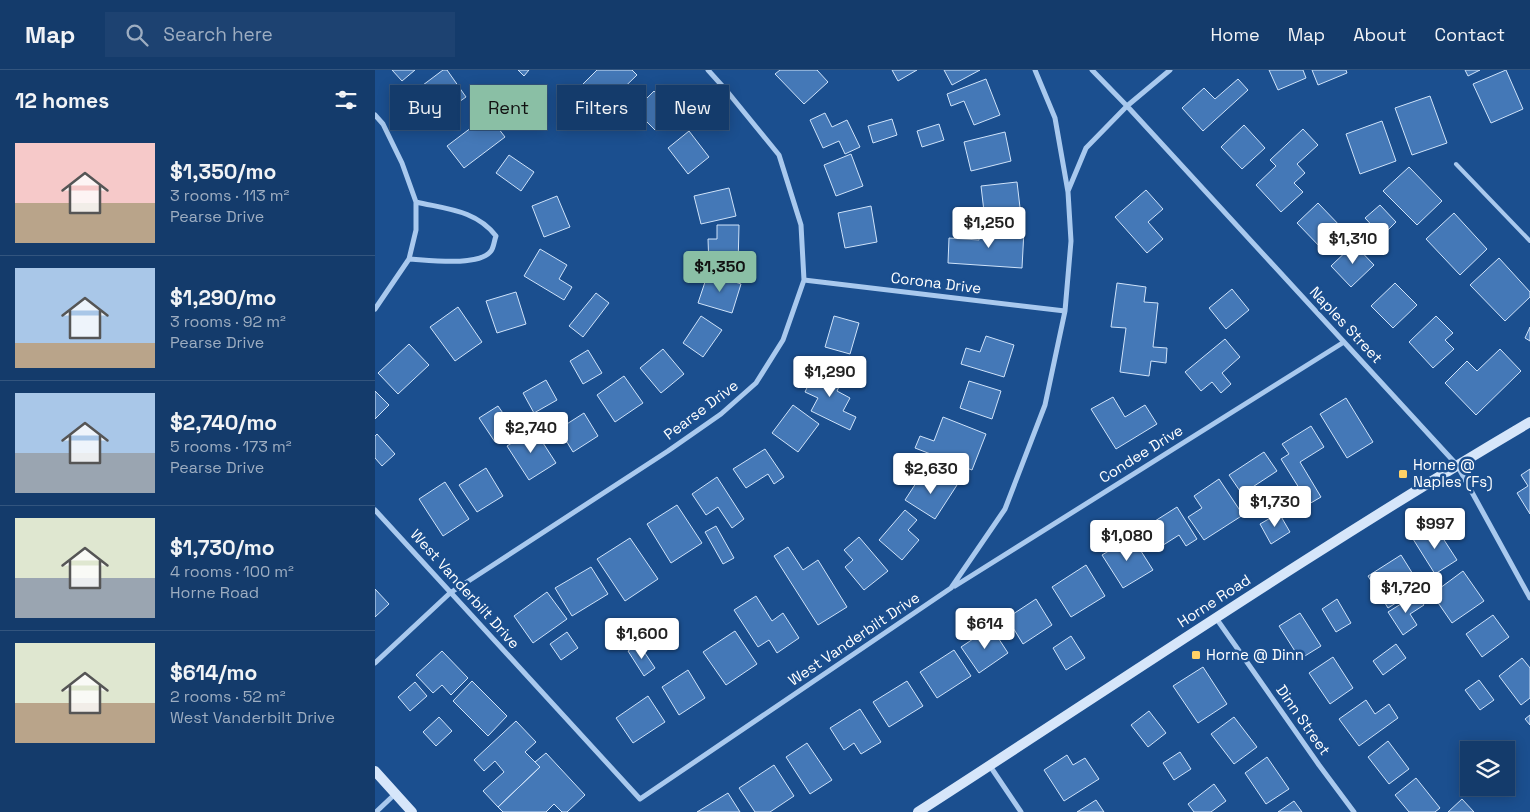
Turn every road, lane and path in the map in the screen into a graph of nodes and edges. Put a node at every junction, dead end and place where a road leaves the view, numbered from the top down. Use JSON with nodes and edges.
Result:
{"nodes":[{"id":1,"x":708,"y":70,"type":"edge"},
{"id":2,"x":1035,"y":70,"type":"edge"},
{"id":3,"x":1092,"y":70,"type":"edge"},
{"id":4,"x":1170,"y":70,"type":"edge"},
{"id":5,"x":1127,"y":106,"type":"junction"},
{"id":6,"x":375,"y":115,"type":"edge"},
{"id":7,"x":1456,"y":164,"type":"dead end"},
{"id":8,"x":1068,"y":192,"type":"junction"},
{"id":9,"x":416,"y":202,"type":"junction"},
{"id":10,"x":1530,"y":241,"type":"edge"},
{"id":11,"x":409,"y":259,"type":"junction"},
{"id":12,"x":804,"y":280,"type":"junction"},
{"id":13,"x":375,"y":309,"type":"edge"},
{"id":14,"x":1065,"y":312,"type":"junction"},
{"id":15,"x":1345,"y":342,"type":"junction"},
{"id":16,"x":1530,"y":422,"type":"edge"},
{"id":17,"x":1457,"y":466,"type":"junction"},
{"id":18,"x":375,"y":510,"type":"edge"},
{"id":19,"x":951,"y":588,"type":"junction"},
{"id":20,"x":450,"y":593,"type":"junction"},
{"id":21,"x":1530,"y":598,"type":"edge"},
{"id":22,"x":1216,"y":617,"type":"junction"},
{"id":23,"x":375,"y":662,"type":"edge"},
{"id":24,"x":989,"y":766,"type":"junction"},
{"id":25,"x":375,"y":771,"type":"edge"},
{"id":26,"x":395,"y":794,"type":"junction"},
{"id":27,"x":376,"y":812,"type":"edge"},
{"id":28,"x":412,"y":812,"type":"edge"},
{"id":29,"x":917,"y":812,"type":"edge"},
{"id":30,"x":1021,"y":812,"type":"edge"},
{"id":31,"x":1354,"y":812,"type":"edge"}],
"edges":[{"from":1,"to":12,"type":"street","name":"Pearse Drive"},
{"from":2,"to":8,"type":"street","name":"West Vanderbilt Drive"},
{"from":3,"to":5,"type":"street","name":"Naples Street"},
{"from":4,"to":5,"type":"street"},
{"from":5,"to":8,"type":"street"},
{"from":5,"to":15,"type":"street","name":"Naples Street"},
{"from":6,"to":9,"type":"street"},
{"from":7,"to":10,"type":"lane"},
{"from":8,"to":14,"type":"street","name":"West Vanderbilt Drive"},
{"from":9,"to":11,"type":"street"},
{"from":9,"to":11,"type":"street"},
{"from":11,"to":13,"type":"street"},
{"from":12,"to":14,"type":"street","name":"Corona Drive"},
{"from":12,"to":20,"type":"street","name":"Pearse Drive"},
{"from":14,"to":19,"type":"street","name":"West Vanderbilt Drive"},
{"from":15,"to":17,"type":"street","name":"Naples Street"},
{"from":15,"to":19,"type":"street","name":"Condee Drive"},
{"from":16,"to":17,"type":"main road","name":"Horne Road"},
{"from":17,"to":21,"type":"street","name":"Naples Street"},
{"from":17,"to":22,"type":"main road","name":"Horne Road"},
{"from":18,"to":20,"type":"street","name":"West Vanderbilt Drive"},
{"from":19,"to":20,"type":"street","name":"West Vanderbilt Drive"},
{"from":20,"to":23,"type":"street","name":"Pearse Drive"},
{"from":22,"to":24,"type":"main road","name":"Horne Road"},
{"from":22,"to":31,"type":"street","name":"Dinn Street"},
{"from":24,"to":29,"type":"main road","name":"Horne Road"},
{"from":24,"to":30,"type":"street"},
{"from":25,"to":26,"type":"main road"},
{"from":26,"to":27,"type":"street"},
{"from":26,"to":28,"type":"main road"}]}
